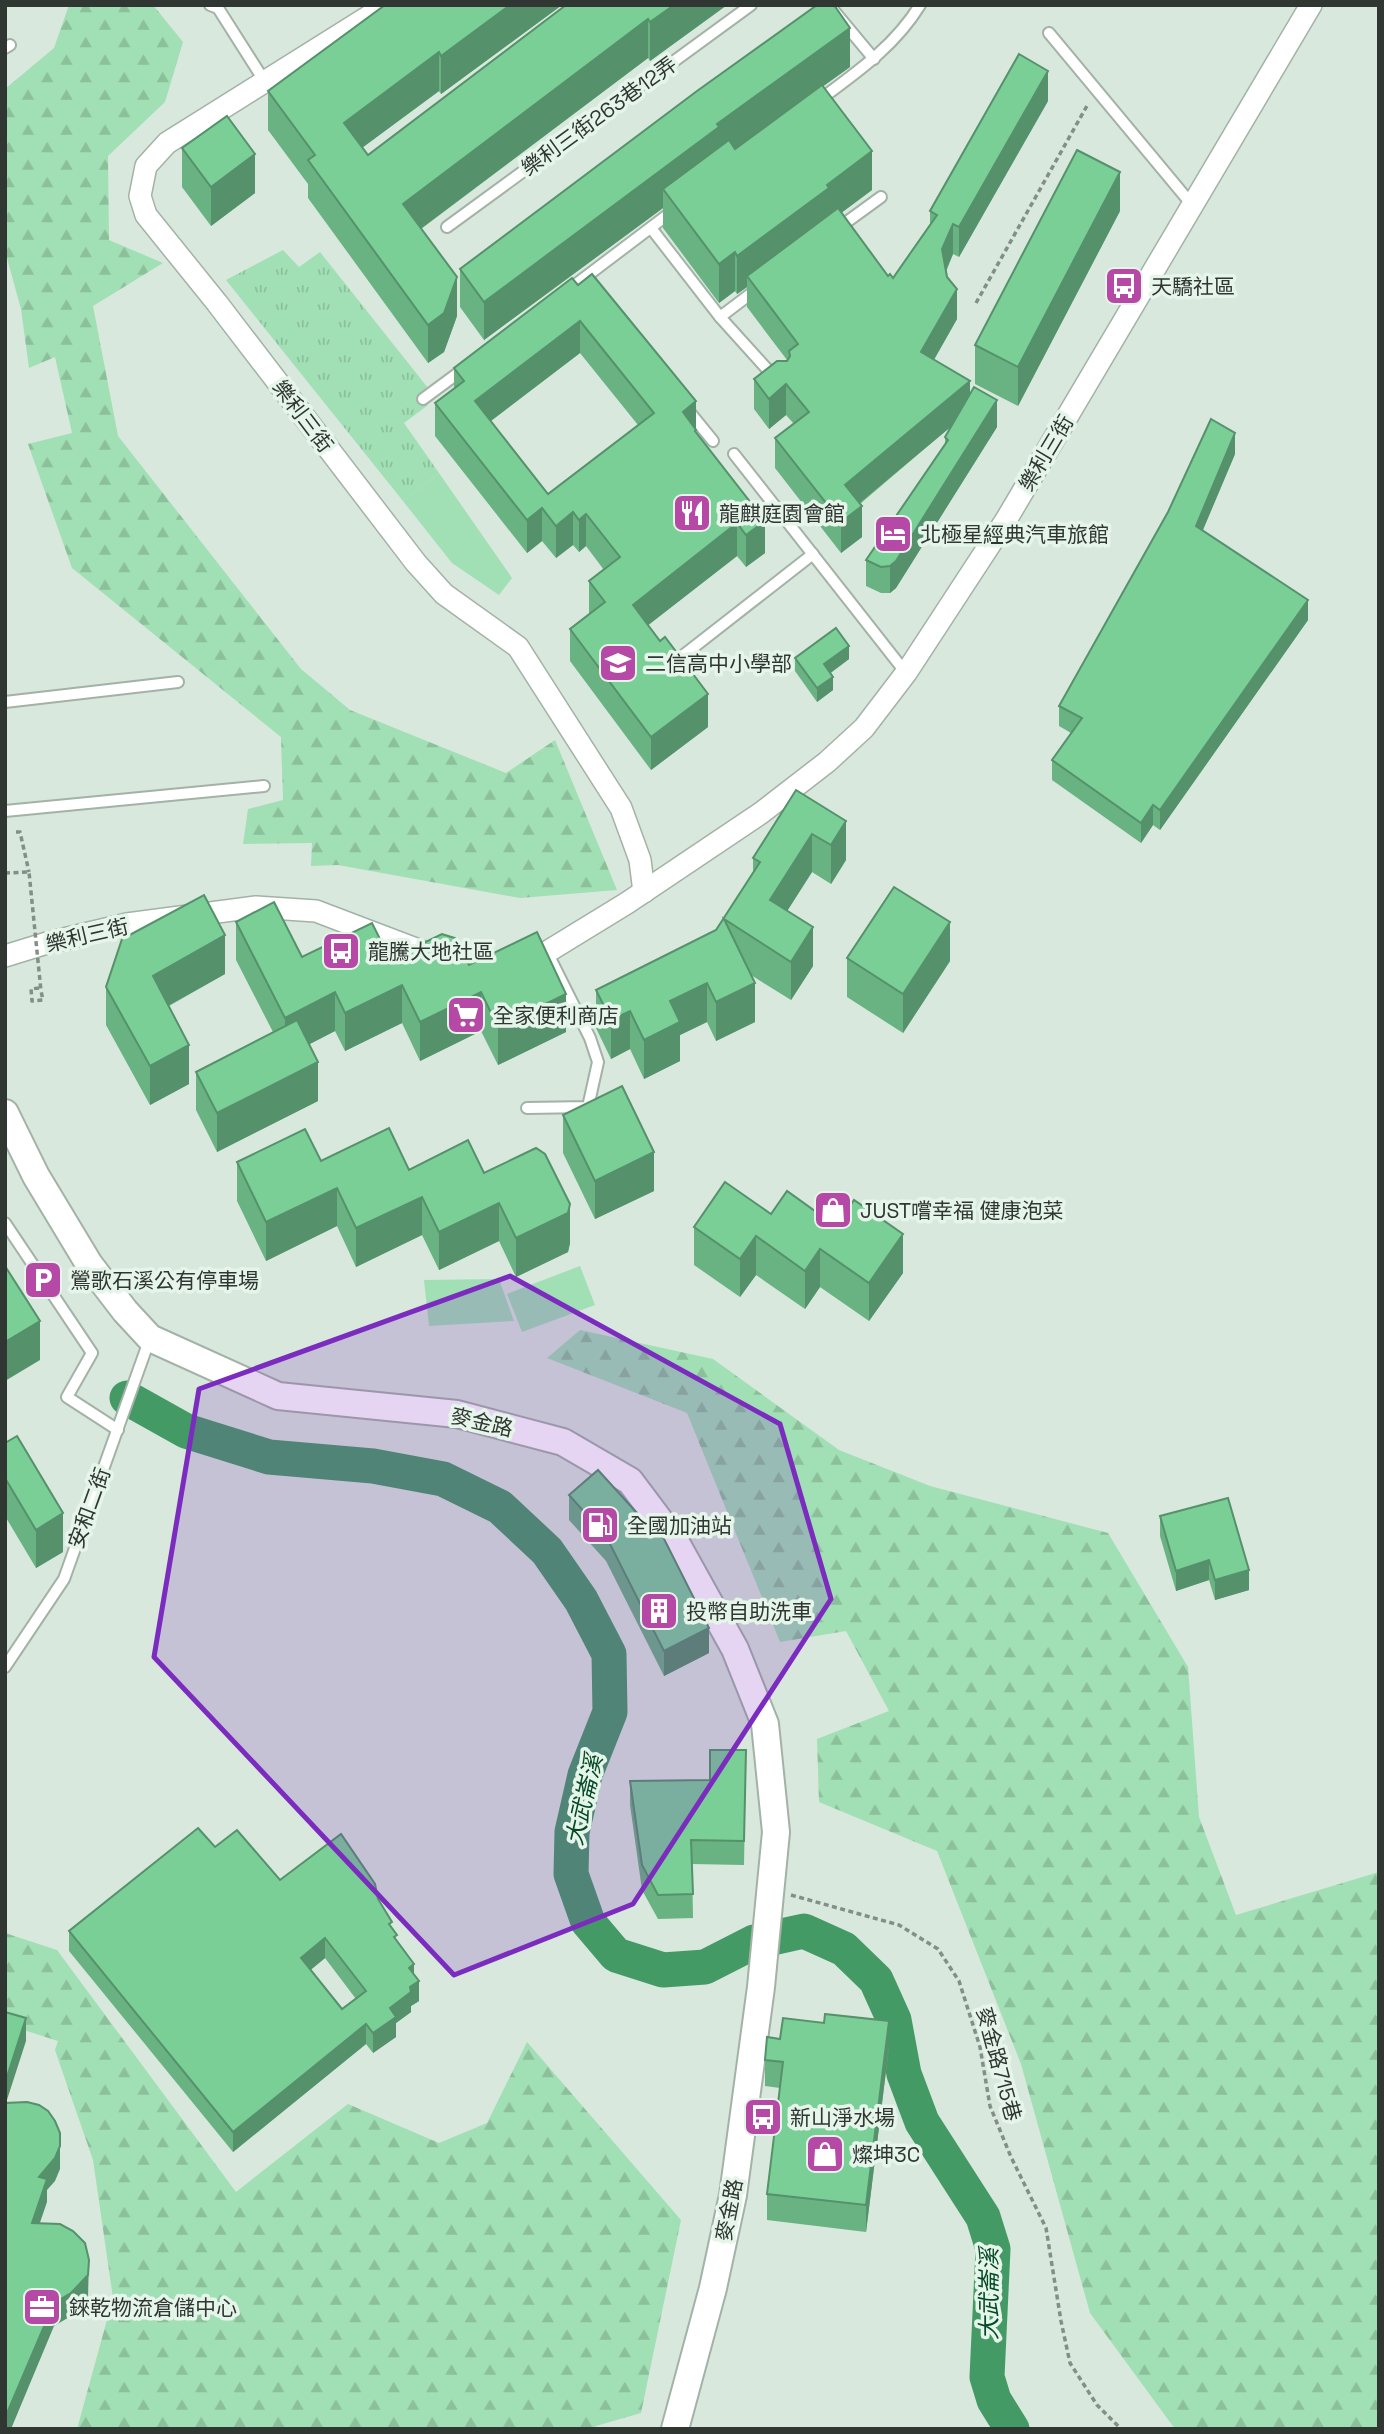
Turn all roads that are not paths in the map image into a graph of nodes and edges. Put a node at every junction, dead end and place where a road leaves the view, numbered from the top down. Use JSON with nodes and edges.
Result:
{"nodes":[{"id":1,"x":211,"y":5,"type":"edge"},
{"id":2,"x":387,"y":5,"type":"edge"},
{"id":3,"x":751,"y":5,"type":"edge"},
{"id":4,"x":829,"y":5,"type":"edge"},
{"id":5,"x":920,"y":5,"type":"edge"},
{"id":6,"x":1311,"y":5,"type":"edge"},
{"id":7,"x":1049,"y":33,"type":"dead end"},
{"id":8,"x":874,"y":60,"type":"junction"},
{"id":9,"x":265,"y":82,"type":"junction"},
{"id":10,"x":808,"y":109,"type":"edge"},
{"id":11,"x":881,"y":197,"type":"dead end"},
{"id":12,"x":681,"y":205,"type":"edge"},
{"id":13,"x":1193,"y":206,"type":"junction"},
{"id":14,"x":447,"y":227,"type":"dead end"},
{"id":15,"x":651,"y":228,"type":"junction"},
{"id":16,"x":827,"y":237,"type":"edge"},
{"id":17,"x":581,"y":280,"type":"junction"},
{"id":18,"x":763,"y":285,"type":"edge"},
{"id":19,"x":590,"y":290,"type":"edge"},
{"id":20,"x":560,"y":296,"type":"edge"},
{"id":21,"x":720,"y":317,"type":"junction"},
{"id":22,"x":474,"y":360,"type":"edge"},
{"id":23,"x":782,"y":385,"type":"edge"},
{"id":24,"x":678,"y":398,"type":"edge"},
{"id":25,"x":423,"y":399,"type":"dead end"},
{"id":26,"x":713,"y":441,"type":"dead end"},
{"id":27,"x":734,"y":454,"type":"dead end"},
{"id":28,"x":813,"y":554,"type":"junction"},
{"id":29,"x":676,"y":660,"type":"edge"},
{"id":30,"x":906,"y":673,"type":"junction"},
{"id":31,"x":178,"y":682,"type":"dead end"},
{"id":32,"x":5,"y":702,"type":"edge"},
{"id":33,"x":264,"y":786,"type":"dead end"},
{"id":34,"x":5,"y":811,"type":"edge"},
{"id":35,"x":644,"y":892,"type":"junction"},
{"id":36,"x":547,"y":951,"type":"junction"},
{"id":37,"x":5,"y":956,"type":"edge"},
{"id":38,"x":497,"y":962,"type":"edge"},
{"id":39,"x":458,"y":964,"type":"edge"},
{"id":40,"x":527,"y":1108,"type":"dead end"},
{"id":41,"x":5,"y":1113,"type":"edge"},
{"id":42,"x":5,"y":1223,"type":"edge"},
{"id":43,"x":146,"y":1348,"type":"junction"},
{"id":44,"x":118,"y":1430,"type":"junction"},
{"id":45,"x":5,"y":1667,"type":"edge"},
{"id":46,"x":675,"y":2429,"type":"edge"}],
"edges":[{"from":1,"to":9,"type":"lane"},
{"from":2,"to":9,"type":"street","name":"樂利三街"},
{"from":3,"to":14,"type":"lane","name":"樂利三街263巷12弄"},
{"from":4,"to":8,"type":"lane"},
{"from":5,"to":8,"type":"lane"},
{"from":6,"to":13,"type":"street","name":"樂利三街"},
{"from":7,"to":13,"type":"lane"},
{"from":8,"to":10,"type":"lane"},
{"from":9,"to":35,"type":"street","name":"樂利三街"},
{"from":11,"to":16,"type":"lane"},
{"from":12,"to":15,"type":"lane"},
{"from":13,"to":30,"type":"street","name":"樂利三街"},
{"from":15,"to":17,"type":"lane"},
{"from":15,"to":21,"type":"lane"},
{"from":17,"to":19,"type":"lane"},
{"from":17,"to":20,"type":"lane"},
{"from":18,"to":21,"type":"lane"},
{"from":21,"to":23,"type":"lane"},
{"from":22,"to":25,"type":"lane"},
{"from":24,"to":26,"type":"lane"},
{"from":27,"to":28,"type":"lane"},
{"from":28,"to":29,"type":"lane"},
{"from":28,"to":30,"type":"lane"},
{"from":30,"to":35,"type":"street","name":"樂利三街"},
{"from":31,"to":32,"type":"lane"},
{"from":33,"to":34,"type":"lane"},
{"from":35,"to":36,"type":"street","name":"樂利三街"},
{"from":36,"to":38,"type":"street","name":"樂利三街"},
{"from":36,"to":40,"type":"lane"},
{"from":37,"to":39,"type":"street","name":"樂利三街"},
{"from":41,"to":43,"type":"street","name":"麥金路"},
{"from":42,"to":44,"type":"lane"},
{"from":43,"to":44,"type":"lane","name":"安和二街"},
{"from":43,"to":46,"type":"street","name":"麥金路"},
{"from":44,"to":45,"type":"lane","name":"安和二街"}]}
